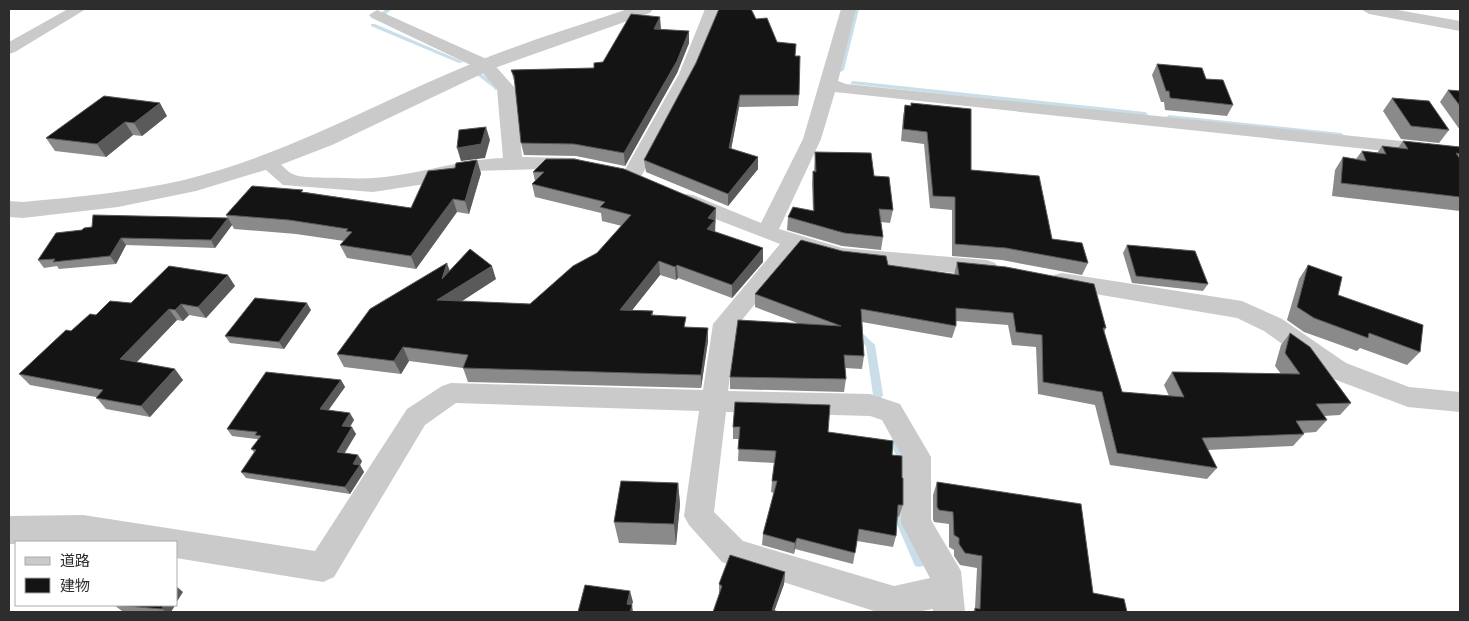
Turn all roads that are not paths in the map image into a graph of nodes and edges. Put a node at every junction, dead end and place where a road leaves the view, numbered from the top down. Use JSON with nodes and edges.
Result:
{"nodes":[{"id":1,"x":78,"y":9,"type":"edge"},
{"id":2,"x":644,"y":9,"type":"edge"},
{"id":3,"x":713,"y":9,"type":"edge"},
{"id":4,"x":848,"y":9,"type":"edge"},
{"id":5,"x":1370,"y":9,"type":"edge"},
{"id":6,"x":377,"y":15,"type":"dead end"},
{"id":7,"x":1460,"y":26,"type":"edge"},
{"id":8,"x":9,"y":49,"type":"edge"},
{"id":9,"x":485,"y":64,"type":"junction"},
{"id":10,"x":829,"y":83,"type":"junction"},
{"id":11,"x":1460,"y":153,"type":"edge"},
{"id":12,"x":267,"y":162,"type":"junction"},
{"id":13,"x":513,"y":163,"type":"junction"},
{"id":14,"x":631,"y":178,"type":"junction"},
{"id":15,"x":9,"y":209,"type":"edge"},
{"id":16,"x":767,"y":233,"type":"junction"},
{"id":17,"x":795,"y":242,"type":"junction"},
{"id":18,"x":1011,"y":271,"type":"edge"},
{"id":19,"x":1038,"y":277,"type":"edge"},
{"id":20,"x":714,"y":401,"type":"junction"},
{"id":21,"x":1460,"y":402,"type":"edge"},
{"id":22,"x":9,"y":530,"type":"edge"},
{"id":23,"x":160,"y":541,"type":"edge"},
{"id":24,"x":178,"y":544,"type":"edge"},
{"id":25,"x":948,"y":601,"type":"edge"}],
"edges":[{"from":1,"to":8,"type":"street"},
{"from":2,"to":9,"type":"street"},
{"from":3,"to":14,"type":"street"},
{"from":4,"to":10,"type":"street"},
{"from":5,"to":7,"type":"street"},
{"from":6,"to":9,"type":"street"},
{"from":9,"to":12,"type":"street"},
{"from":9,"to":13,"type":"street"},
{"from":10,"to":11,"type":"street"},
{"from":10,"to":16,"type":"street"},
{"from":12,"to":13,"type":"street"},
{"from":12,"to":15,"type":"street"},
{"from":13,"to":14,"type":"street"},
{"from":14,"to":16,"type":"street"},
{"from":16,"to":17,"type":"street"},
{"from":17,"to":18,"type":"street"},
{"from":17,"to":20,"type":"street"},
{"from":19,"to":21,"type":"street"},
{"from":20,"to":24,"type":"street"},
{"from":20,"to":25,"type":"street"},
{"from":20,"to":25,"type":"street"},
{"from":22,"to":23,"type":"street"}]}
